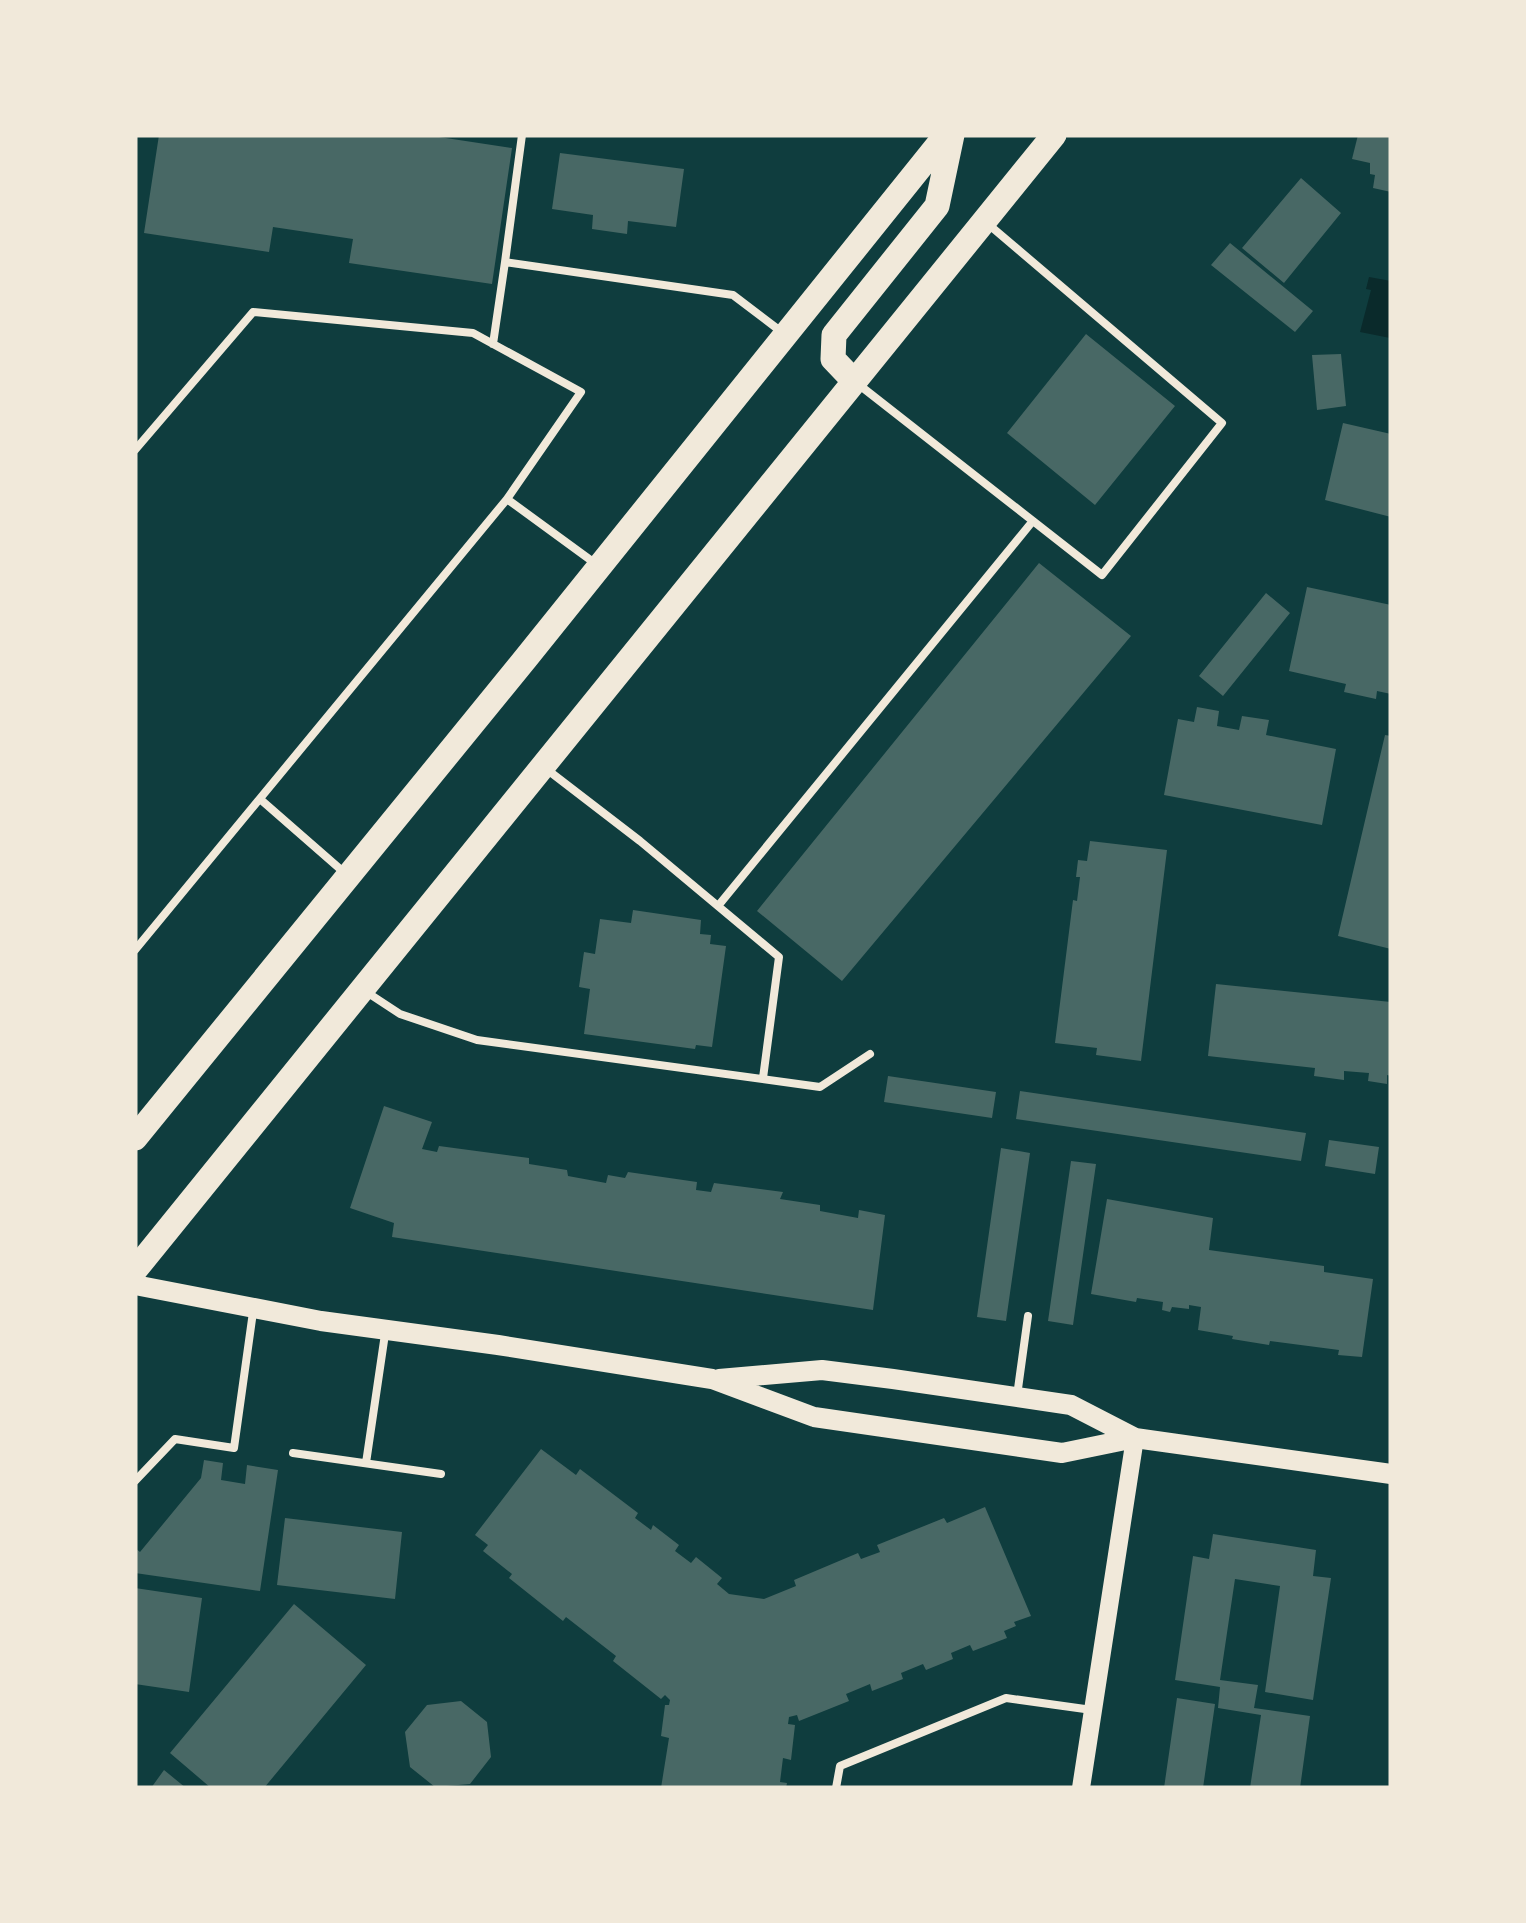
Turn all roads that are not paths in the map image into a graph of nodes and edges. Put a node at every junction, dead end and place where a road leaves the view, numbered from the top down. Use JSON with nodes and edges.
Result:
{"nodes":[{"id":1,"x":522,"y":135,"type":"edge"},
{"id":2,"x":949,"y":135,"type":"edge"},
{"id":3,"x":1054,"y":135,"type":"edge"},
{"id":4,"x":984,"y":221,"type":"junction"},
{"id":5,"x":506,"y":262,"type":"junction"},
{"id":6,"x":786,"y":335,"type":"junction"},
{"id":7,"x":494,"y":344,"type":"junction"},
{"id":8,"x":854,"y":380,"type":"junction"},
{"id":9,"x":135,"y":450,"type":"edge"},
{"id":10,"x":507,"y":499,"type":"junction"},
{"id":11,"x":1032,"y":522,"type":"junction"},
{"id":12,"x":599,"y":566,"type":"junction"},
{"id":13,"x":542,"y":766,"type":"junction"},
{"id":14,"x":260,"y":798,"type":"junction"},
{"id":15,"x":348,"y":876,"type":"junction"},
{"id":16,"x":718,"y":906,"type":"junction"},
{"id":17,"x":135,"y":950,"type":"edge"},
{"id":18,"x":363,"y":989,"type":"junction"},
{"id":19,"x":870,"y":1054,"type":"dead end"},
{"id":20,"x":763,"y":1078,"type":"junction"},
{"id":21,"x":135,"y":1138,"type":"edge"},
{"id":22,"x":135,"y":1270,"type":"edge"},
{"id":23,"x":135,"y":1286,"type":"edge"},
{"id":24,"x":254,"y":1308,"type":"junction"},
{"id":25,"x":1028,"y":1316,"type":"dead end"},
{"id":26,"x":386,"y":1330,"type":"junction"},
{"id":27,"x":712,"y":1380,"type":"junction"},
{"id":28,"x":1017,"y":1396,"type":"junction"},
{"id":29,"x":1135,"y":1438,"type":"junction"},
{"id":30,"x":292,"y":1453,"type":"dead end"},
{"id":31,"x":366,"y":1463,"type":"junction"},
{"id":32,"x":441,"y":1474,"type":"dead end"},
{"id":33,"x":1391,"y":1474,"type":"edge"},
{"id":34,"x":135,"y":1481,"type":"edge"},
{"id":35,"x":1092,"y":1710,"type":"junction"},
{"id":36,"x":836,"y":1788,"type":"edge"},
{"id":37,"x":1080,"y":1788,"type":"edge"}],
"edges":[{"from":1,"to":5,"type":"lane"},
{"from":2,"to":6,"type":"main road"},
{"from":2,"to":8,"type":"main road"},
{"from":3,"to":4,"type":"main road"},
{"from":4,"to":8,"type":"main road"},
{"from":4,"to":11,"type":"lane"},
{"from":5,"to":6,"type":"lane"},
{"from":5,"to":7,"type":"lane"},
{"from":6,"to":12,"type":"main road"},
{"from":7,"to":9,"type":"lane"},
{"from":7,"to":10,"type":"lane"},
{"from":8,"to":11,"type":"lane"},
{"from":8,"to":13,"type":"main road"},
{"from":10,"to":12,"type":"lane"},
{"from":10,"to":14,"type":"lane"},
{"from":11,"to":16,"type":"lane"},
{"from":12,"to":15,"type":"main road"},
{"from":13,"to":16,"type":"lane"},
{"from":13,"to":18,"type":"main road"},
{"from":14,"to":15,"type":"lane"},
{"from":14,"to":17,"type":"lane"},
{"from":15,"to":21,"type":"main road"},
{"from":16,"to":20,"type":"lane"},
{"from":18,"to":20,"type":"lane"},
{"from":18,"to":22,"type":"main road"},
{"from":19,"to":20,"type":"lane"},
{"from":23,"to":24,"type":"main road"},
{"from":24,"to":26,"type":"main road"},
{"from":24,"to":34,"type":"lane"},
{"from":25,"to":28,"type":"lane"},
{"from":26,"to":27,"type":"main road"},
{"from":26,"to":31,"type":"lane"},
{"from":27,"to":28,"type":"main road"},
{"from":27,"to":29,"type":"main road"},
{"from":28,"to":29,"type":"main road"},
{"from":29,"to":33,"type":"main road"},
{"from":29,"to":35,"type":"street"},
{"from":30,"to":31,"type":"lane"},
{"from":31,"to":32,"type":"lane"},
{"from":35,"to":36,"type":"lane"},
{"from":35,"to":37,"type":"street"}]}
